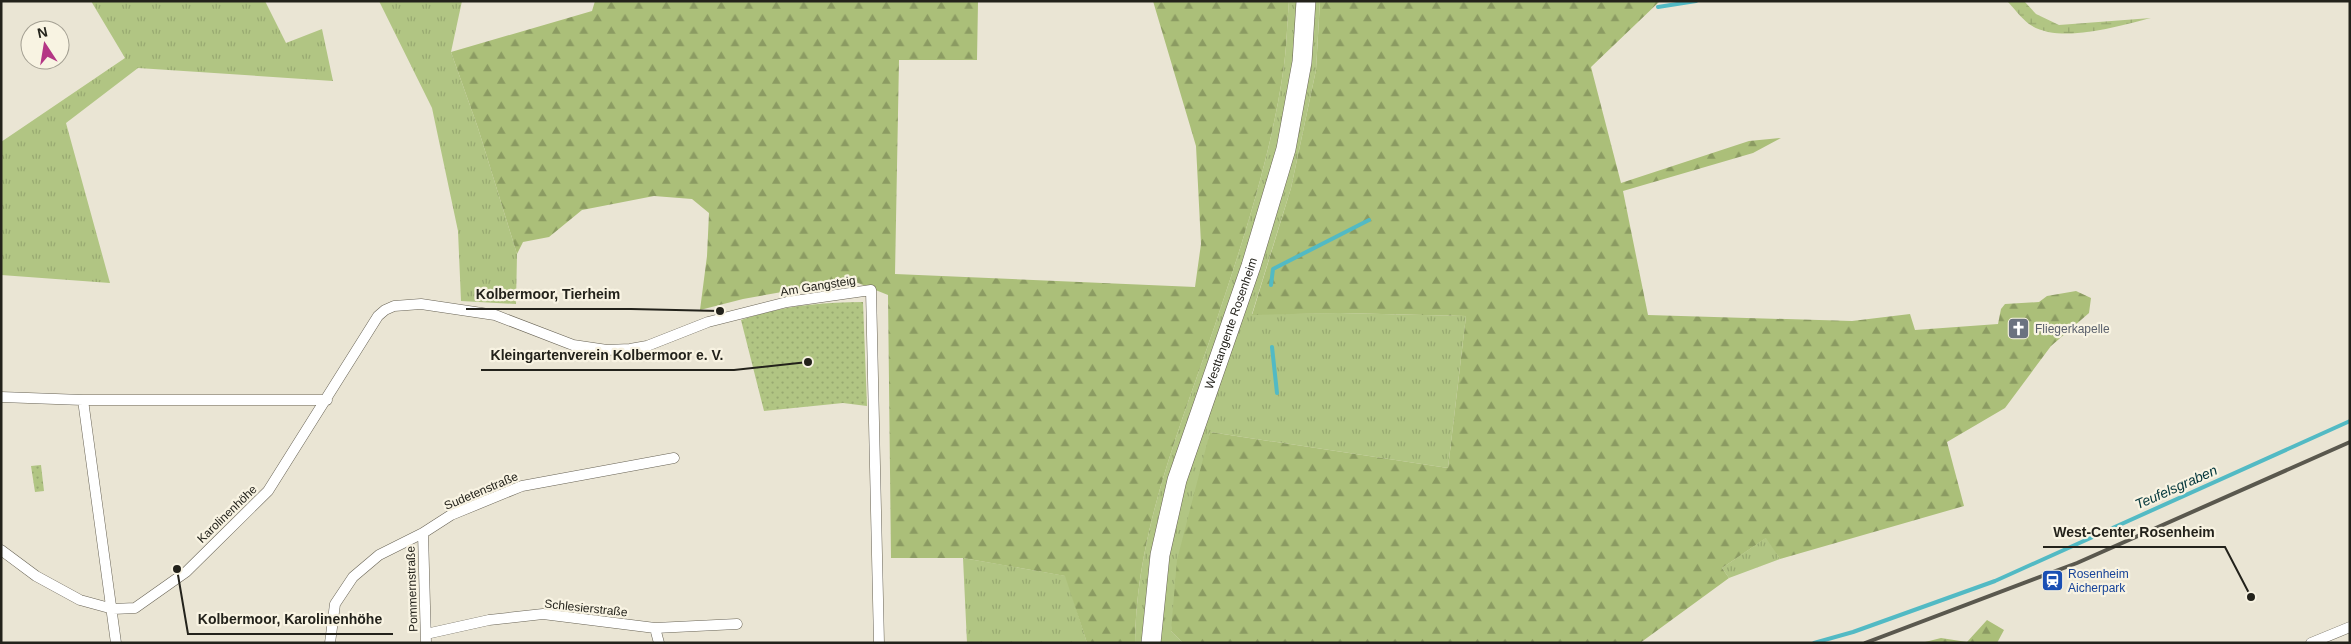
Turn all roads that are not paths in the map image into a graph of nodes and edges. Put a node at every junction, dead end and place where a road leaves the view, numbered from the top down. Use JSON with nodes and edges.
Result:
{"nodes":[{"id":1,"x":1306,"y":1,"type":"edge"},
{"id":2,"x":490,"y":314,"type":"joint"},
{"id":3,"x":1,"y":397,"type":"edge"},
{"id":4,"x":82,"y":400,"type":"junction"},
{"id":5,"x":327,"y":400,"type":"junction"},
{"id":6,"x":674,"y":458,"type":"dead end"},
{"id":7,"x":423,"y":534,"type":"junction"},
{"id":8,"x":1,"y":550,"type":"edge"},
{"id":9,"x":113,"y":609,"type":"junction"},
{"id":10,"x":737,"y":624,"type":"dead end"},
{"id":11,"x":2350,"y":626,"type":"edge"},
{"id":12,"x":655,"y":628,"type":"junction"},
{"id":13,"x":2337,"y":632,"type":"junction"},
{"id":14,"x":426,"y":639,"type":"edge"},
{"id":15,"x":116,"y":643,"type":"edge"},
{"id":16,"x":330,"y":643,"type":"edge"},
{"id":17,"x":659,"y":643,"type":"edge"},
{"id":18,"x":879,"y":643,"type":"edge"},
{"id":19,"x":1151,"y":643,"type":"edge"},
{"id":20,"x":2311,"y":643,"type":"edge"},
{"id":21,"x":2342,"y":643,"type":"edge"}],
"edges":[{"from":1,"to":19,"type":"highway","name":"Westtangente Rosenheim"},
{"from":2,"to":5,"type":"street","name":"Karolinenhöhe"},
{"from":2,"to":18,"type":"street","name":"Am Gangsteig"},
{"from":3,"to":4,"type":"street"},
{"from":4,"to":5,"type":"street"},
{"from":4,"to":9,"type":"street"},
{"from":5,"to":9,"type":"street","name":"Karolinenhöhe"},
{"from":6,"to":7,"type":"street","name":"Sudetenstraße"},
{"from":7,"to":14,"type":"street","name":"Pommernstraße"},
{"from":7,"to":16,"type":"street","name":"Sudetenstraße"},
{"from":8,"to":9,"type":"street","name":"Karolinenhöhe"},
{"from":9,"to":15,"type":"street"},
{"from":10,"to":12,"type":"street","name":"Schlesierstraße"},
{"from":11,"to":13,"type":"street"},
{"from":12,"to":14,"type":"street","name":"Schlesierstraße"},
{"from":12,"to":17,"type":"street"},
{"from":13,"to":20,"type":"street"},
{"from":13,"to":21,"type":"street"}]}
